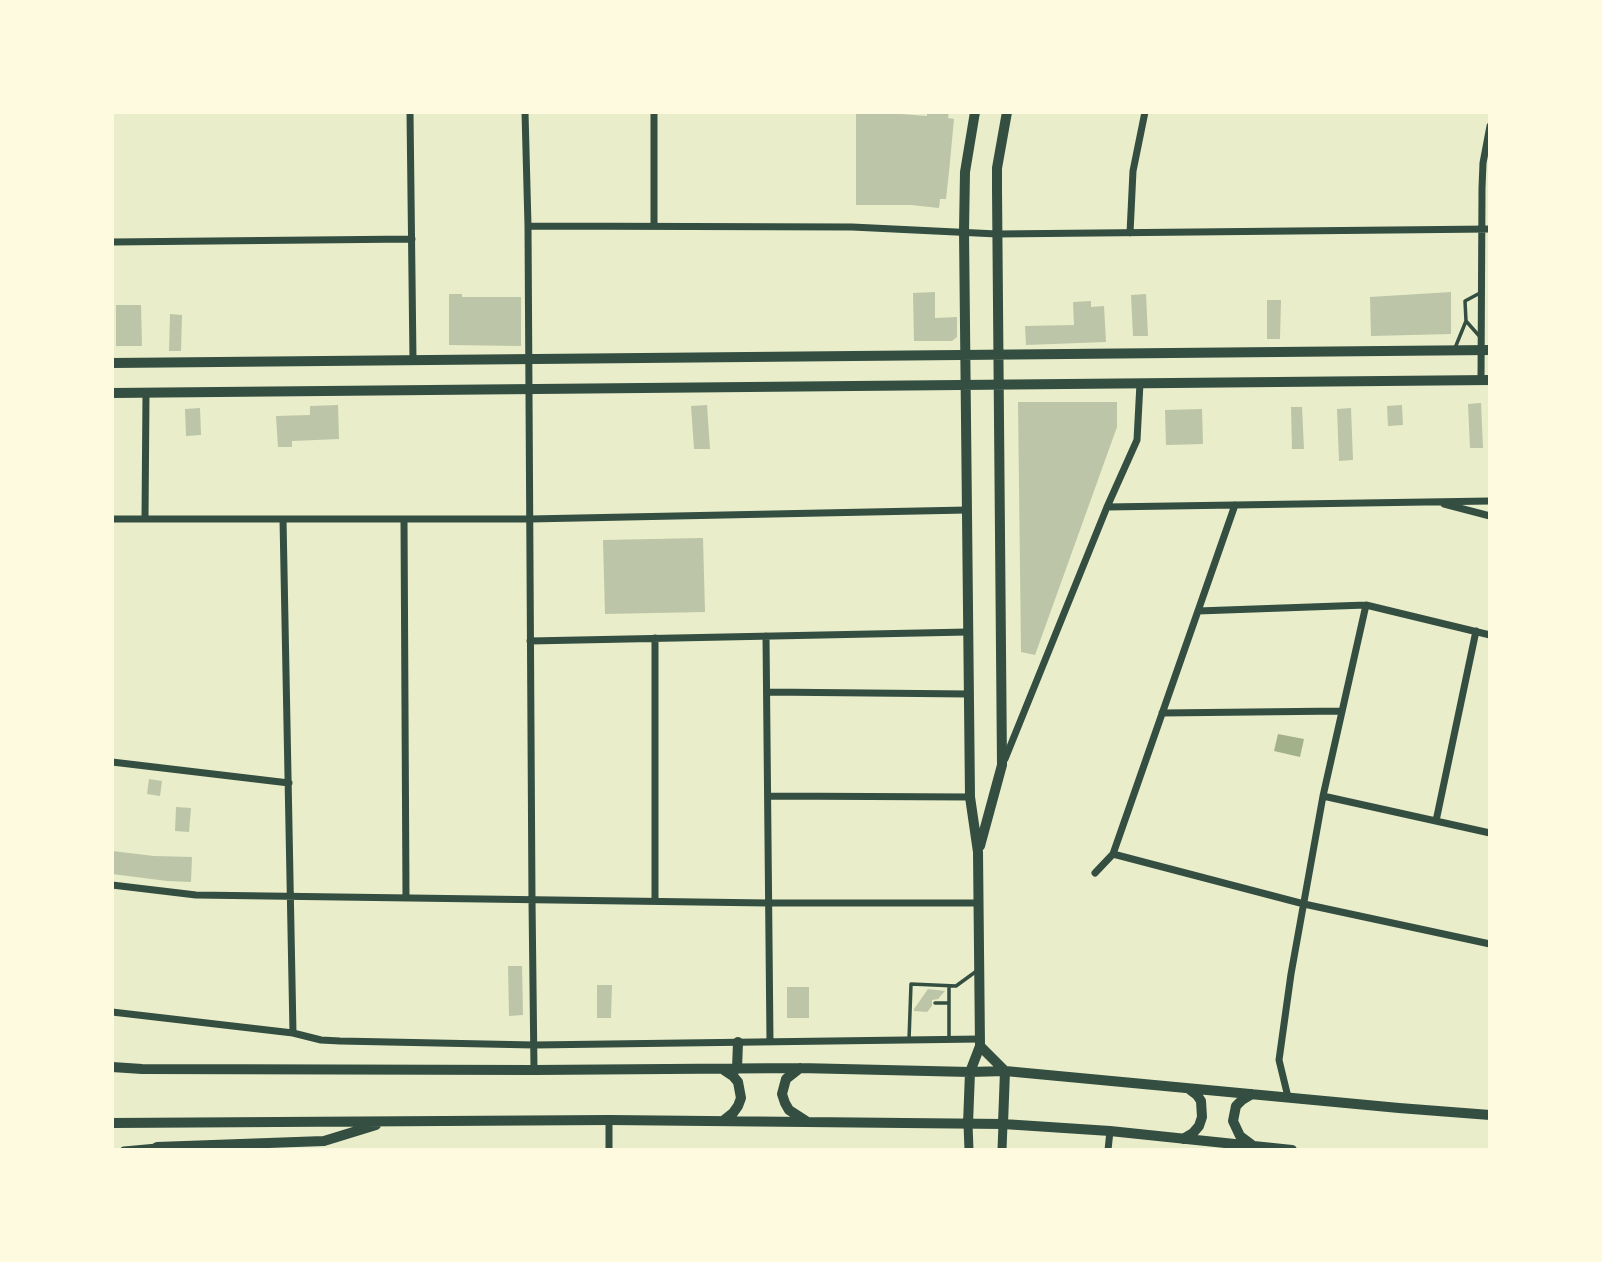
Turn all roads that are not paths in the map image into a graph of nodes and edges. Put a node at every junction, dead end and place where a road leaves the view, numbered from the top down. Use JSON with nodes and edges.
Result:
{"nodes":[{"id":1,"x":410,"y":112,"type":"edge"},
{"id":2,"x":525,"y":112,"type":"edge"},
{"id":3,"x":654,"y":112,"type":"edge"},
{"id":4,"x":975,"y":112,"type":"edge"},
{"id":5,"x":1007,"y":112,"type":"edge"},
{"id":6,"x":1146,"y":112,"type":"edge"},
{"id":7,"x":1490,"y":126,"type":"edge"},
{"id":8,"x":528,"y":226,"type":"junction"},
{"id":9,"x":654,"y":226,"type":"junction"},
{"id":10,"x":1486,"y":229,"type":"edge"},
{"id":11,"x":964,"y":231,"type":"junction"},
{"id":12,"x":1130,"y":233,"type":"junction"},
{"id":13,"x":997,"y":234,"type":"junction"},
{"id":14,"x":412,"y":239,"type":"junction"},
{"id":15,"x":112,"y":242,"type":"edge"},
{"id":16,"x":1481,"y":292,"type":"junction"},
{"id":17,"x":1466,"y":321,"type":"junction"},
{"id":18,"x":1484,"y":346,"type":"edge"},
{"id":19,"x":1454,"y":350,"type":"junction"},
{"id":20,"x":965,"y":354,"type":"junction"},
{"id":21,"x":998,"y":354,"type":"junction"},
{"id":22,"x":529,"y":359,"type":"junction"},
{"id":23,"x":413,"y":360,"type":"junction"},
{"id":24,"x":112,"y":363,"type":"edge"},
{"id":25,"x":1485,"y":380,"type":"edge"},
{"id":26,"x":1140,"y":383,"type":"junction"},
{"id":27,"x":966,"y":384,"type":"junction"},
{"id":28,"x":999,"y":384,"type":"junction"},
{"id":29,"x":529,"y":389,"type":"junction"},
{"id":30,"x":112,"y":393,"type":"edge"},
{"id":31,"x":146,"y":393,"type":"junction"},
{"id":32,"x":1433,"y":501,"type":"junction"},
{"id":33,"x":1490,"y":501,"type":"edge"},
{"id":34,"x":1234,"y":505,"type":"junction"},
{"id":35,"x":1107,"y":507,"type":"junction"},
{"id":36,"x":967,"y":510,"type":"junction"},
{"id":37,"x":1490,"y":516,"type":"edge"},
{"id":38,"x":112,"y":519,"type":"edge"},
{"id":39,"x":145,"y":519,"type":"junction"},
{"id":40,"x":283,"y":519,"type":"junction"},
{"id":41,"x":404,"y":519,"type":"junction"},
{"id":42,"x":530,"y":519,"type":"junction"},
{"id":43,"x":1366,"y":605,"type":"junction"},
{"id":44,"x":1198,"y":611,"type":"junction"},
{"id":45,"x":1476,"y":631,"type":"junction"},
{"id":46,"x":968,"y":632,"type":"junction"},
{"id":47,"x":1490,"y":635,"type":"edge"},
{"id":48,"x":766,"y":636,"type":"junction"},
{"id":49,"x":655,"y":638,"type":"junction"},
{"id":50,"x":530,"y":640,"type":"junction"},
{"id":51,"x":767,"y":692,"type":"junction"},
{"id":52,"x":969,"y":694,"type":"junction"},
{"id":53,"x":1342,"y":711,"type":"junction"},
{"id":54,"x":1162,"y":713,"type":"junction"},
{"id":55,"x":112,"y":762,"type":"edge"},
{"id":56,"x":1002,"y":765,"type":"junction"},
{"id":57,"x":289,"y":783,"type":"junction"},
{"id":58,"x":768,"y":796,"type":"junction"},
{"id":59,"x":1323,"y":796,"type":"junction"},
{"id":60,"x":970,"y":797,"type":"junction"},
{"id":61,"x":1436,"y":821,"type":"junction"},
{"id":62,"x":1490,"y":833,"type":"edge"},
{"id":63,"x":978,"y":852,"type":"junction"},
{"id":64,"x":1113,"y":854,"type":"junction"},
{"id":65,"x":1095,"y":873,"type":"dead end"},
{"id":66,"x":112,"y":886,"type":"edge"},
{"id":67,"x":291,"y":897,"type":"junction"},
{"id":68,"x":406,"y":898,"type":"junction"},
{"id":69,"x":532,"y":900,"type":"junction"},
{"id":70,"x":655,"y":901,"type":"junction"},
{"id":71,"x":768,"y":903,"type":"junction"},
{"id":72,"x":979,"y":903,"type":"junction"},
{"id":73,"x":1304,"y":904,"type":"junction"},
{"id":74,"x":1490,"y":944,"type":"edge"},
{"id":75,"x":979,"y":969,"type":"junction"},
{"id":76,"x":949,"y":986,"type":"junction"},
{"id":77,"x":910,"y":1002,"type":"junction"},
{"id":78,"x":919,"y":1002,"type":"dead end"},
{"id":79,"x":935,"y":1003,"type":"dead end"},
{"id":80,"x":949,"y":1003,"type":"junction"},
{"id":81,"x":112,"y":1013,"type":"edge"},
{"id":82,"x":293,"y":1033,"type":"junction"},
{"id":83,"x":949,"y":1039,"type":"junction"},
{"id":84,"x":909,"y":1041,"type":"junction"},
{"id":85,"x":738,"y":1042,"type":"junction"},
{"id":86,"x":769,"y":1042,"type":"junction"},
{"id":87,"x":980,"y":1043,"type":"junction"},
{"id":88,"x":534,"y":1045,"type":"junction"},
{"id":89,"x":112,"y":1067,"type":"edge"},
{"id":90,"x":800,"y":1068,"type":"junction"},
{"id":91,"x":737,"y":1069,"type":"junction"},
{"id":92,"x":534,"y":1070,"type":"junction"},
{"id":93,"x":724,"y":1070,"type":"junction"},
{"id":94,"x":1005,"y":1071,"type":"junction"},
{"id":95,"x":970,"y":1072,"type":"junction"},
{"id":96,"x":1188,"y":1088,"type":"junction"},
{"id":97,"x":1252,"y":1094,"type":"junction"},
{"id":98,"x":1288,"y":1097,"type":"junction"},
{"id":99,"x":1490,"y":1115,"type":"edge"},
{"id":100,"x":609,"y":1120,"type":"junction"},
{"id":101,"x":388,"y":1121,"type":"junction"},
{"id":102,"x":723,"y":1121,"type":"junction"},
{"id":103,"x":807,"y":1122,"type":"junction"},
{"id":104,"x":112,"y":1123,"type":"edge"},
{"id":105,"x":968,"y":1124,"type":"junction"},
{"id":106,"x":1003,"y":1124,"type":"junction"},
{"id":107,"x":1110,"y":1131,"type":"junction"},
{"id":108,"x":1183,"y":1139,"type":"junction"},
{"id":109,"x":1210,"y":1146,"type":"edge"},
{"id":110,"x":1253,"y":1146,"type":"junction"},
{"id":111,"x":157,"y":1148,"type":"edge"},
{"id":112,"x":124,"y":1150,"type":"edge"},
{"id":113,"x":609,"y":1150,"type":"edge"},
{"id":114,"x":969,"y":1150,"type":"edge"},
{"id":115,"x":1002,"y":1150,"type":"edge"},
{"id":116,"x":1108,"y":1150,"type":"edge"},
{"id":117,"x":1292,"y":1150,"type":"edge"}],
"edges":[{"from":1,"to":14,"type":"street"},
{"from":2,"to":8,"type":"street"},
{"from":3,"to":9,"type":"street"},
{"from":4,"to":11,"type":"main road"},
{"from":5,"to":13,"type":"main road"},
{"from":6,"to":12,"type":"street"},
{"from":7,"to":10,"type":"street"},
{"from":8,"to":9,"type":"street"},
{"from":8,"to":22,"type":"street"},
{"from":9,"to":11,"type":"street"},
{"from":10,"to":12,"type":"street"},
{"from":10,"to":16,"type":"street"},
{"from":11,"to":13,"type":"street"},
{"from":11,"to":20,"type":"main road"},
{"from":12,"to":13,"type":"street"},
{"from":13,"to":21,"type":"main road"},
{"from":14,"to":15,"type":"street"},
{"from":14,"to":23,"type":"street"},
{"from":16,"to":17,"type":"lane"},
{"from":16,"to":18,"type":"street"},
{"from":17,"to":18,"type":"lane"},
{"from":17,"to":19,"type":"lane"},
{"from":18,"to":19,"type":"main road"},
{"from":18,"to":25,"type":"street"},
{"from":19,"to":21,"type":"main road"},
{"from":20,"to":21,"type":"main road"},
{"from":20,"to":22,"type":"main road"},
{"from":20,"to":27,"type":"main road"},
{"from":21,"to":28,"type":"main road"},
{"from":22,"to":23,"type":"main road"},
{"from":22,"to":29,"type":"street"},
{"from":23,"to":24,"type":"main road"},
{"from":25,"to":26,"type":"main road"},
{"from":26,"to":28,"type":"main road"},
{"from":26,"to":35,"type":"street"},
{"from":27,"to":28,"type":"main road"},
{"from":27,"to":29,"type":"main road"},
{"from":27,"to":36,"type":"main road"},
{"from":28,"to":56,"type":"main road"},
{"from":29,"to":31,"type":"main road"},
{"from":29,"to":42,"type":"street"},
{"from":30,"to":31,"type":"main road"},
{"from":31,"to":39,"type":"street"},
{"from":32,"to":33,"type":"street"},
{"from":32,"to":34,"type":"street"},
{"from":32,"to":37,"type":"street"},
{"from":34,"to":35,"type":"street"},
{"from":34,"to":44,"type":"street"},
{"from":35,"to":56,"type":"street"},
{"from":36,"to":42,"type":"street"},
{"from":36,"to":46,"type":"main road"},
{"from":38,"to":39,"type":"street"},
{"from":39,"to":40,"type":"street"},
{"from":40,"to":41,"type":"street"},
{"from":40,"to":57,"type":"street"},
{"from":41,"to":42,"type":"street"},
{"from":41,"to":68,"type":"street"},
{"from":42,"to":50,"type":"street"},
{"from":43,"to":44,"type":"street"},
{"from":43,"to":45,"type":"street"},
{"from":43,"to":53,"type":"street"},
{"from":44,"to":54,"type":"street"},
{"from":45,"to":47,"type":"street"},
{"from":45,"to":61,"type":"street"},
{"from":46,"to":48,"type":"street"},
{"from":46,"to":52,"type":"main road"},
{"from":48,"to":49,"type":"street"},
{"from":48,"to":51,"type":"street"},
{"from":49,"to":50,"type":"street"},
{"from":49,"to":70,"type":"street"},
{"from":50,"to":69,"type":"street"},
{"from":51,"to":52,"type":"street"},
{"from":51,"to":58,"type":"street"},
{"from":52,"to":60,"type":"main road"},
{"from":53,"to":54,"type":"street"},
{"from":53,"to":59,"type":"street"},
{"from":54,"to":64,"type":"street"},
{"from":55,"to":57,"type":"street"},
{"from":56,"to":63,"type":"main road"},
{"from":57,"to":67,"type":"street"},
{"from":58,"to":60,"type":"street"},
{"from":58,"to":71,"type":"street"},
{"from":59,"to":61,"type":"street"},
{"from":59,"to":73,"type":"street"},
{"from":60,"to":63,"type":"main road"},
{"from":61,"to":62,"type":"street"},
{"from":63,"to":72,"type":"main road"},
{"from":64,"to":65,"type":"street"},
{"from":64,"to":73,"type":"street"},
{"from":66,"to":67,"type":"street"},
{"from":67,"to":68,"type":"street"},
{"from":67,"to":82,"type":"street"},
{"from":68,"to":69,"type":"street"},
{"from":69,"to":70,"type":"street"},
{"from":69,"to":88,"type":"street"},
{"from":70,"to":71,"type":"street"},
{"from":71,"to":72,"type":"street"},
{"from":71,"to":86,"type":"street"},
{"from":72,"to":75,"type":"main road"},
{"from":73,"to":74,"type":"street"},
{"from":73,"to":98,"type":"street"},
{"from":75,"to":76,"type":"lane"},
{"from":75,"to":87,"type":"main road"},
{"from":76,"to":77,"type":"lane"},
{"from":76,"to":80,"type":"lane"},
{"from":77,"to":78,"type":"lane"},
{"from":77,"to":84,"type":"lane"},
{"from":79,"to":80,"type":"lane"},
{"from":80,"to":83,"type":"lane"},
{"from":81,"to":82,"type":"street"},
{"from":82,"to":88,"type":"street"},
{"from":83,"to":84,"type":"street"},
{"from":83,"to":87,"type":"street"},
{"from":84,"to":86,"type":"street"},
{"from":85,"to":86,"type":"street"},
{"from":85,"to":88,"type":"street"},
{"from":85,"to":91,"type":"main road"},
{"from":87,"to":94,"type":"main road"},
{"from":87,"to":95,"type":"main road"},
{"from":88,"to":92,"type":"street"},
{"from":89,"to":92,"type":"main road"},
{"from":90,"to":91,"type":"main road"},
{"from":90,"to":95,"type":"main road"},
{"from":90,"to":103,"type":"main road"},
{"from":91,"to":93,"type":"main road"},
{"from":92,"to":93,"type":"main road"},
{"from":93,"to":102,"type":"main road"},
{"from":94,"to":95,"type":"main road"},
{"from":94,"to":96,"type":"main road"},
{"from":94,"to":106,"type":"main road"},
{"from":95,"to":105,"type":"main road"},
{"from":96,"to":97,"type":"main road"},
{"from":96,"to":108,"type":"main road"},
{"from":97,"to":98,"type":"main road"},
{"from":97,"to":110,"type":"main road"},
{"from":98,"to":99,"type":"main road"},
{"from":100,"to":101,"type":"main road"},
{"from":100,"to":102,"type":"main road"},
{"from":100,"to":113,"type":"street"},
{"from":101,"to":104,"type":"main road"},
{"from":101,"to":111,"type":"main road"},
{"from":102,"to":103,"type":"main road"},
{"from":103,"to":105,"type":"main road"},
{"from":105,"to":106,"type":"main road"},
{"from":105,"to":114,"type":"street"},
{"from":106,"to":107,"type":"main road"},
{"from":106,"to":115,"type":"street"},
{"from":107,"to":108,"type":"main road"},
{"from":107,"to":116,"type":"street"},
{"from":108,"to":109,"type":"main road"},
{"from":109,"to":110,"type":"main road"},
{"from":110,"to":117,"type":"main road"},
{"from":111,"to":112,"type":"street"}]}
